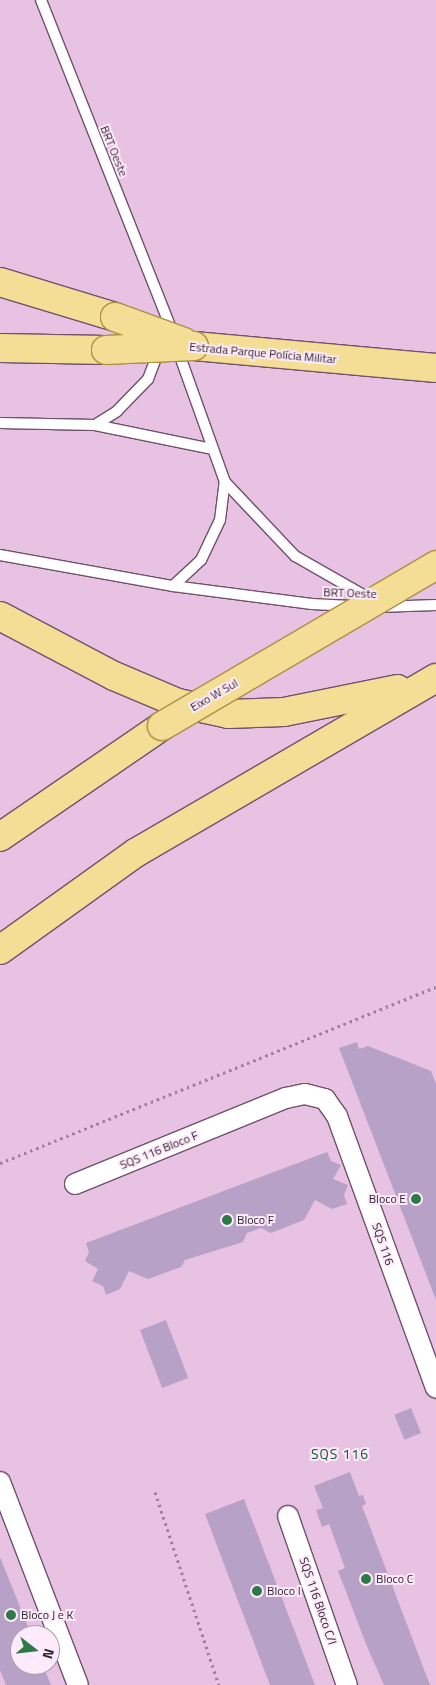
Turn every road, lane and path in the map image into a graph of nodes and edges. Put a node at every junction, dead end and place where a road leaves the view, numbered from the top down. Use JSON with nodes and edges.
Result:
{"nodes":[{"id":1,"x":41,"y":0,"type":"edge"},
{"id":2,"x":0,"y":282,"type":"edge"},
{"id":3,"x":165,"y":312,"type":"junction"},
{"id":4,"x":194,"y":346,"type":"junction"},
{"id":5,"x":0,"y":348,"type":"edge"},
{"id":6,"x":436,"y":368,"type":"edge"},
{"id":7,"x":0,"y":423,"type":"edge"},
{"id":8,"x":95,"y":425,"type":"junction"},
{"id":9,"x":212,"y":449,"type":"junction"},
{"id":10,"x":225,"y":482,"type":"junction"},
{"id":11,"x":0,"y":555,"type":"edge"},
{"id":12,"x":436,"y":565,"type":"edge"},
{"id":13,"x":173,"y":586,"type":"junction"},
{"id":14,"x":436,"y":605,"type":"edge"},
{"id":15,"x":384,"y":607,"type":"junction"},
{"id":16,"x":0,"y":616,"type":"edge"},
{"id":17,"x":436,"y":678,"type":"edge"},
{"id":18,"x":0,"y":837,"type":"edge"},
{"id":19,"x":0,"y":950,"type":"edge"},
{"id":20,"x":436,"y":987,"type":"edge"},
{"id":21,"x":243,"y":1115,"type":"joint"},
{"id":22,"x":0,"y":1163,"type":"edge"},
{"id":23,"x":75,"y":1184,"type":"dead end"},
{"id":24,"x":436,"y":1388,"type":"edge"},
{"id":25,"x":0,"y":1482,"type":"edge"},
{"id":26,"x":155,"y":1492,"type":"dead end"},
{"id":27,"x":288,"y":1516,"type":"dead end"},
{"id":28,"x":78,"y":1685,"type":"edge"},
{"id":29,"x":219,"y":1685,"type":"edge"},
{"id":30,"x":347,"y":1685,"type":"edge"}],
"edges":[{"from":1,"to":3,"type":"lane","name":"BRT Oeste"},
{"from":2,"to":4,"type":"main road","bridge":true},
{"from":3,"to":8,"type":"lane"},
{"from":3,"to":9,"type":"lane","name":"BRT Oeste"},
{"from":4,"to":5,"type":"main road","name":"Estrada Parque Polícia Militar","bridge":true},
{"from":4,"to":6,"type":"main road","name":"Estrada Parque Polícia Militar"},
{"from":7,"to":8,"type":"lane"},
{"from":8,"to":9,"type":"lane"},
{"from":9,"to":10,"type":"lane","name":"BRT Oeste"},
{"from":10,"to":13,"type":"lane","name":"BRT Oeste"},
{"from":10,"to":15,"type":"lane","name":"BRT Oeste"},
{"from":11,"to":13,"type":"lane","name":"BRT Oeste"},
{"from":12,"to":18,"type":"main road","name":"Eixo W Sul","bridge":true},
{"from":13,"to":15,"type":"lane","name":"BRT Oeste"},
{"from":14,"to":15,"type":"lane"},
{"from":16,"to":17,"type":"main road"},
{"from":17,"to":19,"type":"main road"},
{"from":20,"to":22,"type":"path"},
{"from":21,"to":23,"type":"street","name":"SQS 116 Bloco F"},
{"from":21,"to":24,"type":"street","name":"SQS 116"},
{"from":25,"to":28,"type":"street"},
{"from":26,"to":29,"type":"path"},
{"from":27,"to":30,"type":"street","name":"SQS 116 Bloco C/I"}]}
